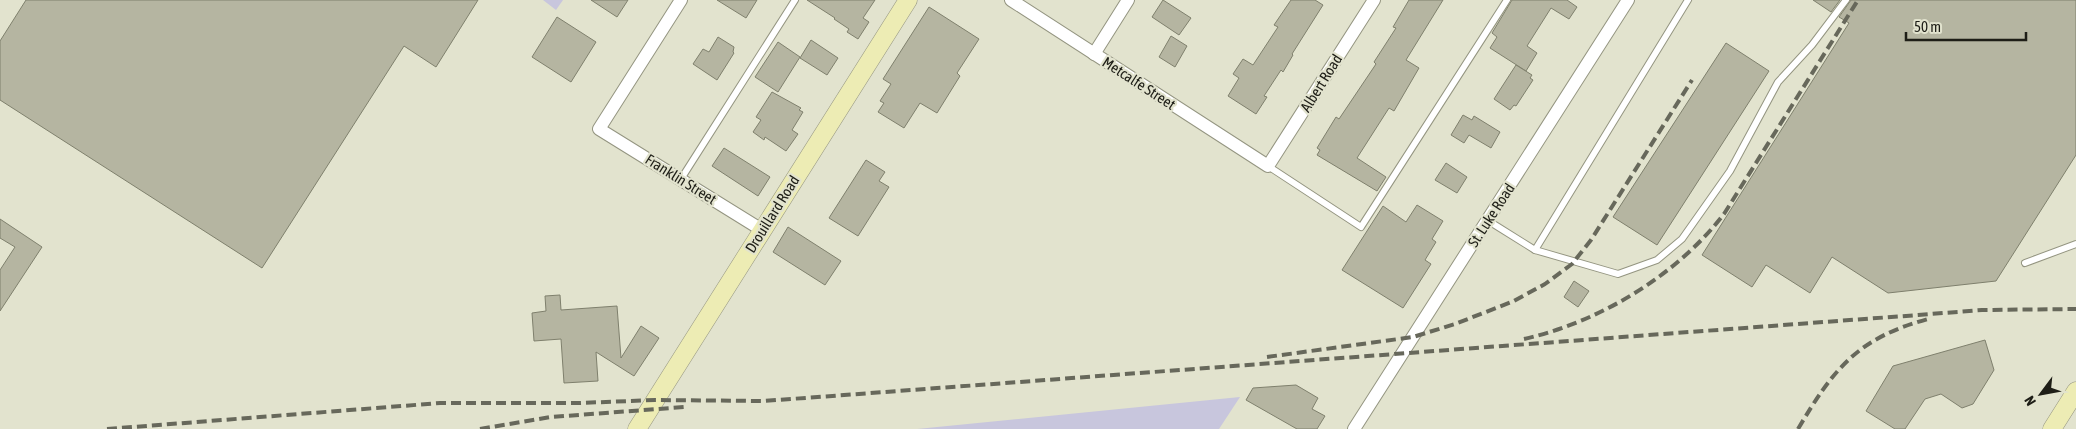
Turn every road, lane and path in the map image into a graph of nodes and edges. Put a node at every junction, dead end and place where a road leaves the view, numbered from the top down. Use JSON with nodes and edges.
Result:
{"nodes":[{"id":1,"x":681,"y":0,"type":"edge"},
{"id":2,"x":795,"y":0,"type":"edge"},
{"id":3,"x":908,"y":0,"type":"edge"},
{"id":4,"x":1011,"y":0,"type":"edge"},
{"id":5,"x":1128,"y":0,"type":"edge"},
{"id":6,"x":1374,"y":0,"type":"edge"},
{"id":7,"x":1507,"y":0,"type":"edge"},
{"id":8,"x":1628,"y":0,"type":"edge"},
{"id":9,"x":1688,"y":0,"type":"edge"},
{"id":10,"x":1846,"y":0,"type":"edge"},
{"id":11,"x":1094,"y":54,"type":"junction"},
{"id":12,"x":1268,"y":166,"type":"junction"},
{"id":13,"x":681,"y":179,"type":"junction"},
{"id":14,"x":1487,"y":220,"type":"junction"},
{"id":15,"x":762,"y":230,"type":"junction"},
{"id":16,"x":2076,"y":244,"type":"edge"},
{"id":17,"x":1535,"y":250,"type":"junction"},
{"id":18,"x":2025,"y":263,"type":"dead end"},
{"id":19,"x":2076,"y":391,"type":"edge"},
{"id":20,"x":637,"y":429,"type":"edge"},
{"id":21,"x":1354,"y":429,"type":"edge"},
{"id":22,"x":2052,"y":429,"type":"edge"}],
"edges":[{"from":1,"to":13,"type":"street","name":"Franklin Street"},
{"from":2,"to":13,"type":"lane"},
{"from":3,"to":15,"type":"street","name":"Drouillard Road"},
{"from":4,"to":11,"type":"street","name":"Metcalfe Street"},
{"from":5,"to":11,"type":"street"},
{"from":6,"to":12,"type":"street","name":"Albert Road"},
{"from":7,"to":12,"type":"lane"},
{"from":8,"to":14,"type":"street","name":"St. Luke Road"},
{"from":9,"to":17,"type":"lane"},
{"from":10,"to":17,"type":"lane"},
{"from":11,"to":12,"type":"street","name":"Metcalfe Street"},
{"from":13,"to":15,"type":"street","name":"Franklin Street"},
{"from":14,"to":17,"type":"lane"},
{"from":14,"to":21,"type":"street","name":"St. Luke Road"},
{"from":15,"to":20,"type":"street","name":"Drouillard Road"},
{"from":16,"to":18,"type":"lane"},
{"from":19,"to":22,"type":"street"}]}
